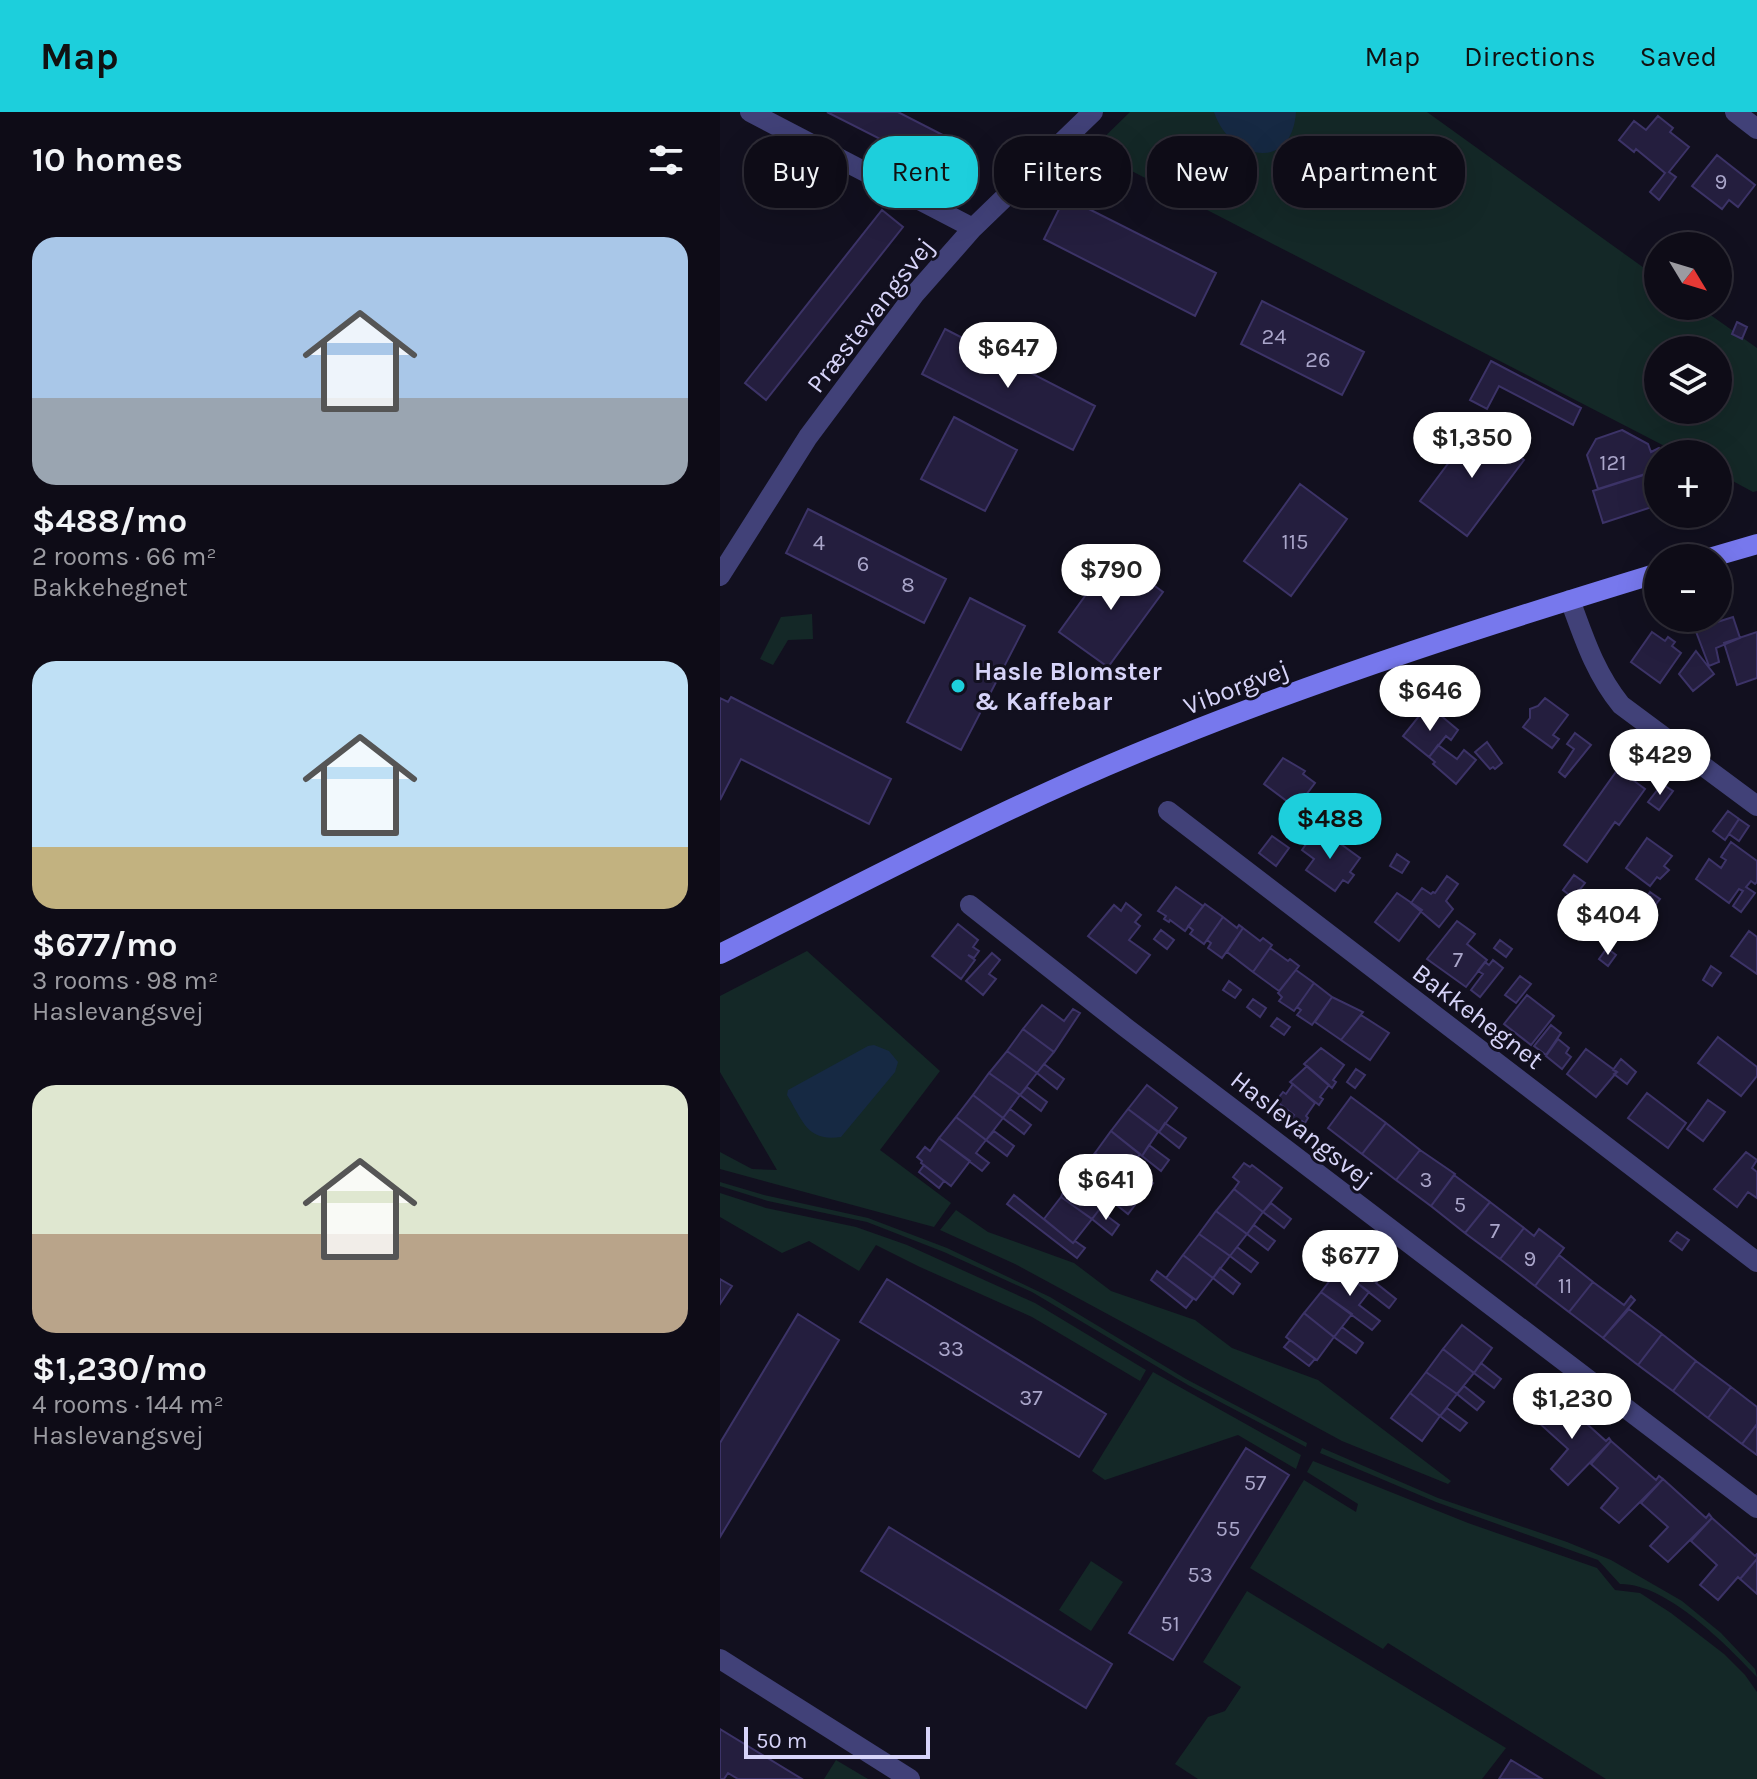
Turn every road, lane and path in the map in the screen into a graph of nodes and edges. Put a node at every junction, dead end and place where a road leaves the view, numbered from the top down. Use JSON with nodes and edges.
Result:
{"nodes":[{"id":1,"x":750,"y":112,"type":"edge"},
{"id":2,"x":1093,"y":112,"type":"edge"},
{"id":3,"x":1735,"y":112,"type":"edge"},
{"id":4,"x":1757,"y":129,"type":"edge"},
{"id":5,"x":973,"y":228,"type":"junction"},
{"id":6,"x":1757,"y":544,"type":"edge"},
{"id":7,"x":1732,"y":551,"type":"edge"},
{"id":8,"x":720,"y":576,"type":"edge"},
{"id":9,"x":1644,"y":577,"type":"edge"},
{"id":10,"x":1570,"y":600,"type":"junction"},
{"id":11,"x":1757,"y":806,"type":"edge"},
{"id":12,"x":1168,"y":811,"type":"dead end"},
{"id":13,"x":970,"y":905,"type":"dead end"},
{"id":14,"x":720,"y":954,"type":"edge"},
{"id":15,"x":1757,"y":1262,"type":"edge"},
{"id":16,"x":1757,"y":1508,"type":"edge"},
{"id":17,"x":720,"y":1659,"type":"edge"},
{"id":18,"x":910,"y":1779,"type":"edge"}],
"edges":[{"from":1,"to":5,"type":"street"},
{"from":2,"to":5,"type":"street","name":"Præstevangsvej"},
{"from":3,"to":4,"type":"street"},
{"from":5,"to":8,"type":"street","name":"Præstevangsvej"},
{"from":6,"to":7,"type":"street"},
{"from":9,"to":10,"type":"street","name":"Viborgvej"},
{"from":10,"to":11,"type":"street"},
{"from":10,"to":14,"type":"street","name":"Viborgvej"},
{"from":12,"to":15,"type":"street","name":"Bakkehegnet"},
{"from":13,"to":16,"type":"street","name":"Haslevangsvej"},
{"from":17,"to":18,"type":"street"}]}
